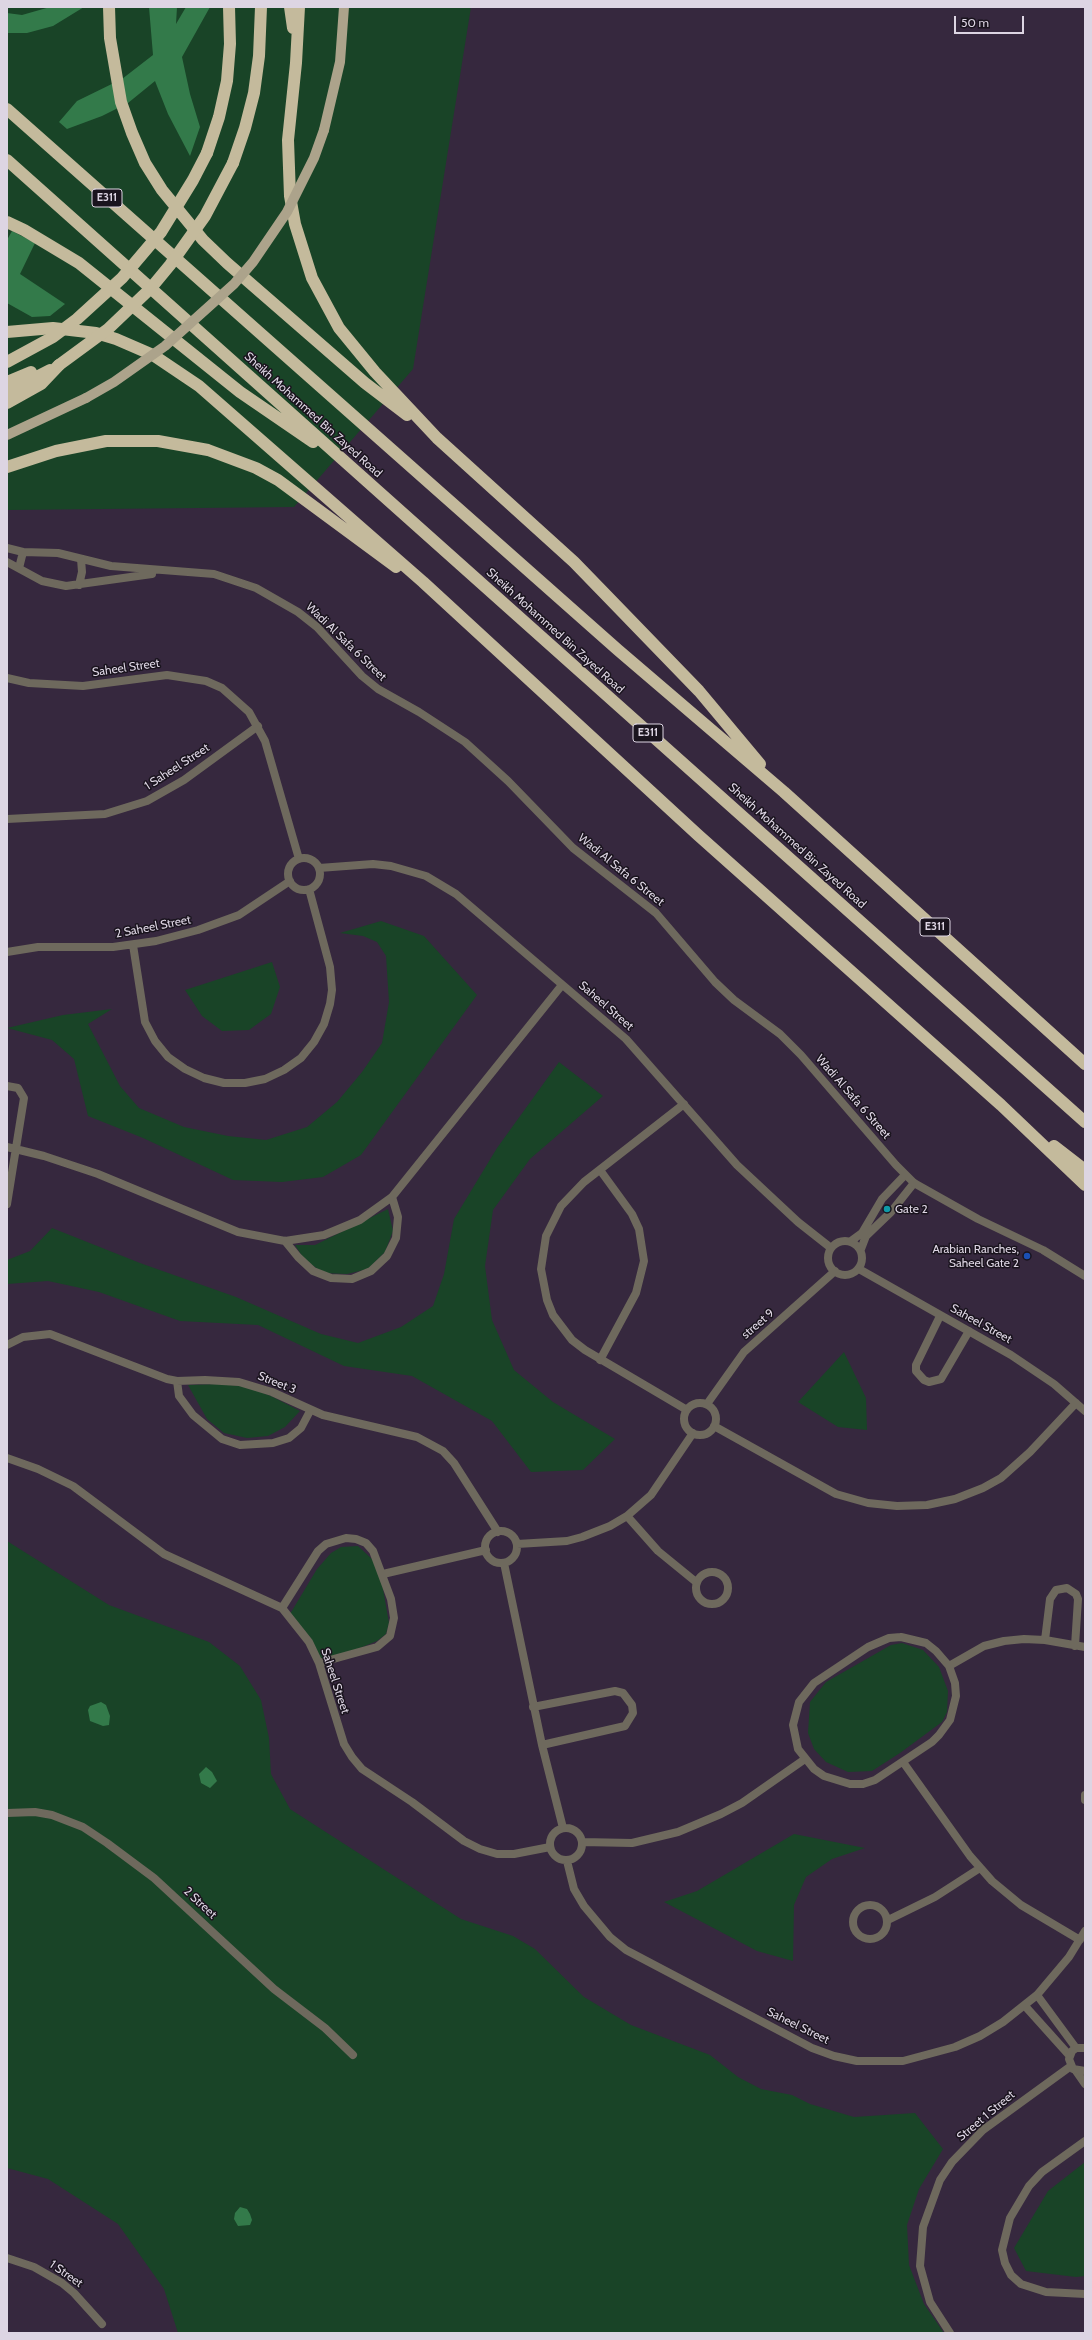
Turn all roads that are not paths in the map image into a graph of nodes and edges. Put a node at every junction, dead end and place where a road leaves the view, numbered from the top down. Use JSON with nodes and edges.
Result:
{"nodes":[{"id":1,"x":108,"y":7,"type":"edge"},
{"id":2,"x":229,"y":7,"type":"edge"},
{"id":3,"x":261,"y":7,"type":"edge"},
{"id":4,"x":290,"y":7,"type":"edge"},
{"id":5,"x":299,"y":7,"type":"edge"},
{"id":6,"x":344,"y":7,"type":"edge"},
{"id":7,"x":296,"y":63,"type":"junction"},
{"id":8,"x":7,"y":109,"type":"edge"},
{"id":9,"x":7,"y":160,"type":"edge"},
{"id":10,"x":7,"y":222,"type":"edge"},
{"id":11,"x":7,"y":332,"type":"edge"},
{"id":12,"x":7,"y":362,"type":"edge"},
{"id":13,"x":60,"y":365,"type":"junction"},
{"id":14,"x":10,"y":391,"type":"edge"},
{"id":15,"x":7,"y":435,"type":"edge"},
{"id":16,"x":437,"y":438,"type":"junction"},
{"id":17,"x":344,"y":462,"type":"junction"},
{"id":18,"x":7,"y":467,"type":"edge"},
{"id":19,"x":7,"y":548,"type":"edge"},
{"id":20,"x":23,"y":552,"type":"junction"},
{"id":21,"x":81,"y":558,"type":"junction"},
{"id":22,"x":7,"y":562,"type":"edge"},
{"id":23,"x":19,"y":568,"type":"junction"},
{"id":24,"x":171,"y":570,"type":"junction"},
{"id":25,"x":423,"y":582,"type":"junction"},
{"id":26,"x":79,"y":585,"type":"junction"},
{"id":27,"x":7,"y":678,"type":"edge"},
{"id":28,"x":258,"y":726,"type":"junction"},
{"id":29,"x":784,"y":792,"type":"junction"},
{"id":30,"x":7,"y":819,"type":"edge"},
{"id":31,"x":299,"y":859,"type":"junction"},
{"id":32,"x":319,"y":868,"type":"junction"},
{"id":33,"x":290,"y":881,"type":"junction"},
{"id":34,"x":309,"y":889,"type":"junction"},
{"id":35,"x":133,"y":945,"type":"junction"},
{"id":36,"x":7,"y":952,"type":"edge"},
{"id":37,"x":562,"y":985,"type":"junction"},
{"id":38,"x":1085,"y":1064,"type":"edge"},
{"id":39,"x":7,"y":1086,"type":"edge"},
{"id":40,"x":684,"y":1104,"type":"junction"},
{"id":41,"x":1000,"y":1105,"type":"junction"},
{"id":42,"x":1085,"y":1122,"type":"edge"},
{"id":43,"x":7,"y":1147,"type":"edge"},
{"id":44,"x":16,"y":1149,"type":"junction"},
{"id":45,"x":600,"y":1170,"type":"junction"},
{"id":46,"x":1085,"y":1170,"type":"edge"},
{"id":47,"x":905,"y":1175,"type":"junction"},
{"id":48,"x":914,"y":1183,"type":"junction"},
{"id":49,"x":1085,"y":1185,"type":"edge"},
{"id":50,"x":894,"y":1186,"type":"junction"},
{"id":51,"x":904,"y":1195,"type":"junction"},
{"id":52,"x":392,"y":1196,"type":"junction"},
{"id":53,"x":7,"y":1204,"type":"edge"},
{"id":54,"x":871,"y":1225,"type":"junction"},
{"id":55,"x":285,"y":1241,"type":"junction"},
{"id":56,"x":851,"y":1241,"type":"junction"},
{"id":57,"x":831,"y":1248,"type":"junction"},
{"id":58,"x":861,"y":1249,"type":"junction"},
{"id":59,"x":859,"y":1269,"type":"junction"},
{"id":60,"x":835,"y":1271,"type":"junction"},
{"id":61,"x":1085,"y":1276,"type":"edge"},
{"id":62,"x":940,"y":1316,"type":"junction"},
{"id":63,"x":969,"y":1331,"type":"junction"},
{"id":64,"x":7,"y":1345,"type":"edge"},
{"id":65,"x":600,"y":1360,"type":"junction"},
{"id":66,"x":177,"y":1381,"type":"junction"},
{"id":67,"x":1076,"y":1403,"type":"junction"},
{"id":68,"x":706,"y":1404,"type":"junction"},
{"id":69,"x":687,"y":1410,"type":"junction"},
{"id":70,"x":310,"y":1411,"type":"junction"},
{"id":71,"x":1085,"y":1411,"type":"edge"},
{"id":72,"x":714,"y":1426,"type":"junction"},
{"id":73,"x":693,"y":1433,"type":"junction"},
{"id":74,"x":7,"y":1458,"type":"edge"},
{"id":75,"x":627,"y":1516,"type":"junction"},
{"id":76,"x":498,"y":1532,"type":"junction"},
{"id":77,"x":517,"y":1544,"type":"junction"},
{"id":78,"x":486,"y":1550,"type":"junction"},
{"id":79,"x":504,"y":1563,"type":"junction"},
{"id":80,"x":383,"y":1574,"type":"junction"},
{"id":81,"x":696,"y":1582,"type":"junction"},
{"id":82,"x":282,"y":1608,"type":"junction"},
{"id":83,"x":1045,"y":1640,"type":"junction"},
{"id":84,"x":1075,"y":1646,"type":"junction"},
{"id":85,"x":1085,"y":1648,"type":"edge"},
{"id":86,"x":318,"y":1663,"type":"junction"},
{"id":87,"x":949,"y":1666,"type":"junction"},
{"id":88,"x":533,"y":1707,"type":"junction"},
{"id":89,"x":542,"y":1745,"type":"junction"},
{"id":90,"x":805,"y":1759,"type":"junction"},
{"id":91,"x":903,"y":1762,"type":"junction"},
{"id":92,"x":1085,"y":1795,"type":"edge"},
{"id":93,"x":1085,"y":1800,"type":"edge"},
{"id":94,"x":7,"y":1813,"type":"edge"},
{"id":95,"x":562,"y":1828,"type":"junction"},
{"id":96,"x":582,"y":1842,"type":"junction"},
{"id":97,"x":550,"y":1846,"type":"junction"},
{"id":98,"x":568,"y":1861,"type":"junction"},
{"id":99,"x":980,"y":1868,"type":"junction"},
{"id":100,"x":888,"y":1920,"type":"junction"},
{"id":101,"x":1085,"y":1931,"type":"edge"},
{"id":102,"x":1080,"y":1940,"type":"junction"},
{"id":103,"x":1037,"y":1995,"type":"junction"},
{"id":104,"x":1025,"y":2006,"type":"junction"},
{"id":105,"x":1060,"y":2026,"type":"junction"},
{"id":106,"x":1050,"y":2034,"type":"junction"},
{"id":107,"x":1076,"y":2048,"type":"junction"},
{"id":108,"x":1085,"y":2048,"type":"edge"},
{"id":109,"x":353,"y":2055,"type":"dead end"},
{"id":110,"x":1069,"y":2055,"type":"junction"},
{"id":111,"x":1074,"y":2068,"type":"junction"},
{"id":112,"x":1085,"y":2071,"type":"edge"},
{"id":113,"x":1085,"y":2084,"type":"edge"},
{"id":114,"x":1085,"y":2141,"type":"edge"},
{"id":115,"x":7,"y":2258,"type":"edge"},
{"id":116,"x":1085,"y":2294,"type":"edge"},
{"id":117,"x":102,"y":2324,"type":"dead end"},
{"id":118,"x":950,"y":2333,"type":"edge"}],
"edges":[{"from":1,"to":16,"type":"highway"},
{"from":2,"to":12,"type":"highway","bridge":true},
{"from":3,"to":13,"type":"highway","bridge":true},
{"from":4,"to":7,"type":"highway"},
{"from":5,"to":7,"type":"highway"},
{"from":6,"to":15,"type":"main road","bridge":true},
{"from":7,"to":16,"type":"highway"},
{"from":8,"to":29,"type":"highway","name":"Sheikh Mohammed Bin Zayed Road","number":"E311"},
{"from":9,"to":17,"type":"highway","name":"Sheikh Mohammed Bin Zayed Road","number":"E311"},
{"from":10,"to":17,"type":"highway"},
{"from":11,"to":25,"type":"highway"},
{"from":13,"to":14,"type":"highway"},
{"from":13,"to":14,"type":"highway"},
{"from":16,"to":29,"type":"highway"},
{"from":17,"to":42,"type":"highway","name":"Sheikh Mohammed Bin Zayed Road","number":"E311"},
{"from":18,"to":25,"type":"highway"},
{"from":19,"to":20,"type":"street","name":"Wadi Al Safa 6 Street"},
{"from":20,"to":21,"type":"street","name":"Wadi Al Safa 6 Street"},
{"from":20,"to":23,"type":"street"},
{"from":21,"to":24,"type":"street","name":"Wadi Al Safa 6 Street"},
{"from":21,"to":26,"type":"street"},
{"from":22,"to":23,"type":"street","name":"Wadi Al Safa 6 Street"},
{"from":23,"to":26,"type":"street","name":"Wadi Al Safa 6 Street"},
{"from":24,"to":26,"type":"street","name":"Wadi Al Safa 6 Street"},
{"from":24,"to":47,"type":"street","name":"Wadi Al Safa 6 Street"},
{"from":25,"to":41,"type":"highway"},
{"from":27,"to":28,"type":"street","name":"Saheel Street"},
{"from":28,"to":30,"type":"street","name":"1 Saheel Street"},
{"from":28,"to":31,"type":"street","name":"Saheel Street"},
{"from":29,"to":38,"type":"highway","name":"Sheikh Mohammed Bin Zayed Road","number":"E311"},
{"from":31,"to":32,"type":"street"},
{"from":31,"to":33,"type":"street"},
{"from":32,"to":34,"type":"street"},
{"from":32,"to":37,"type":"street","name":"Saheel Street"},
{"from":33,"to":34,"type":"street"},
{"from":33,"to":35,"type":"street","name":"2 Saheel Street"},
{"from":34,"to":35,"type":"street"},
{"from":35,"to":36,"type":"street","name":"2 Saheel Street"},
{"from":37,"to":40,"type":"street","name":"Saheel Street"},
{"from":37,"to":52,"type":"street"},
{"from":39,"to":44,"type":"street"},
{"from":40,"to":45,"type":"street"},
{"from":40,"to":57,"type":"street","name":"Saheel Street"},
{"from":41,"to":46,"type":"highway"},
{"from":41,"to":49,"type":"highway"},
{"from":43,"to":44,"type":"street"},
{"from":44,"to":53,"type":"street"},
{"from":44,"to":55,"type":"street"},
{"from":45,"to":65,"type":"street"},
{"from":45,"to":65,"type":"street"},
{"from":47,"to":48,"type":"street","name":"Wadi Al Safa 6 Street"},
{"from":47,"to":50,"type":"street"},
{"from":48,"to":51,"type":"street"},
{"from":48,"to":61,"type":"street","name":"Wadi Al Safa 6 Street"},
{"from":50,"to":51,"type":"street"},
{"from":50,"to":54,"type":"street"},
{"from":51,"to":54,"type":"street"},
{"from":52,"to":55,"type":"street"},
{"from":52,"to":55,"type":"street"},
{"from":54,"to":56,"type":"street"},
{"from":54,"to":58,"type":"street"},
{"from":56,"to":57,"type":"street"},
{"from":56,"to":58,"type":"street"},
{"from":57,"to":60,"type":"street"},
{"from":58,"to":59,"type":"street"},
{"from":59,"to":60,"type":"street"},
{"from":59,"to":62,"type":"street","name":"Saheel Street"},
{"from":60,"to":68,"type":"street","name":"street 9"},
{"from":62,"to":63,"type":"street","name":"Saheel Street"},
{"from":62,"to":63,"type":"street"},
{"from":63,"to":67,"type":"street","name":"Saheel Street"},
{"from":64,"to":66,"type":"street","name":"Street 3"},
{"from":65,"to":69,"type":"street"},
{"from":66,"to":70,"type":"street","name":"Street 3"},
{"from":66,"to":70,"type":"street"},
{"from":67,"to":71,"type":"street","name":"Saheel Street"},
{"from":67,"to":72,"type":"street"},
{"from":68,"to":69,"type":"street"},
{"from":68,"to":72,"type":"street"},
{"from":69,"to":73,"type":"street"},
{"from":70,"to":76,"type":"street","name":"Street 3"},
{"from":72,"to":73,"type":"street"},
{"from":73,"to":75,"type":"street"},
{"from":74,"to":82,"type":"street","name":"Saheel Street"},
{"from":75,"to":77,"type":"street"},
{"from":75,"to":81,"type":"street"},
{"from":76,"to":77,"type":"street"},
{"from":76,"to":78,"type":"street"},
{"from":77,"to":79,"type":"street"},
{"from":78,"to":79,"type":"street"},
{"from":78,"to":80,"type":"street"},
{"from":79,"to":88,"type":"street"},
{"from":80,"to":82,"type":"street"},
{"from":80,"to":86,"type":"street"},
{"from":81,"to":81,"type":"street"},
{"from":82,"to":86,"type":"street","name":"Saheel Street"},
{"from":83,"to":84,"type":"street"},
{"from":83,"to":84,"type":"street"},
{"from":83,"to":87,"type":"street"},
{"from":84,"to":85,"type":"street"},
{"from":86,"to":97,"type":"street","name":"Saheel Street"},
{"from":87,"to":90,"type":"street"},
{"from":87,"to":91,"type":"street"},
{"from":88,"to":89,"type":"street"},
{"from":88,"to":89,"type":"street"},
{"from":89,"to":95,"type":"street"},
{"from":90,"to":91,"type":"street"},
{"from":90,"to":96,"type":"street"},
{"from":91,"to":99,"type":"street"},
{"from":92,"to":93,"type":"street"},
{"from":94,"to":109,"type":"street","name":"2 Street"},
{"from":95,"to":96,"type":"street"},
{"from":95,"to":97,"type":"street"},
{"from":96,"to":98,"type":"street"},
{"from":97,"to":98,"type":"street"},
{"from":98,"to":104,"type":"street","name":"Saheel Street"},
{"from":99,"to":100,"type":"street"},
{"from":99,"to":102,"type":"street"},
{"from":100,"to":100,"type":"street"},
{"from":101,"to":102,"type":"street","name":"Saheel Street"},
{"from":102,"to":103,"type":"street","name":"Saheel Street"},
{"from":103,"to":104,"type":"street","name":"Saheel Street"},
{"from":103,"to":105,"type":"street"},
{"from":104,"to":106,"type":"street"},
{"from":105,"to":106,"type":"street"},
{"from":105,"to":107,"type":"street"},
{"from":106,"to":110,"type":"street"},
{"from":107,"to":108,"type":"street"},
{"from":107,"to":110,"type":"street"},
{"from":110,"to":111,"type":"street"},
{"from":111,"to":112,"type":"street"},
{"from":111,"to":113,"type":"street"},
{"from":111,"to":118,"type":"street","name":"Street 1 Street"},
{"from":114,"to":116,"type":"street"},
{"from":115,"to":117,"type":"street","name":"1 Street"}]}
